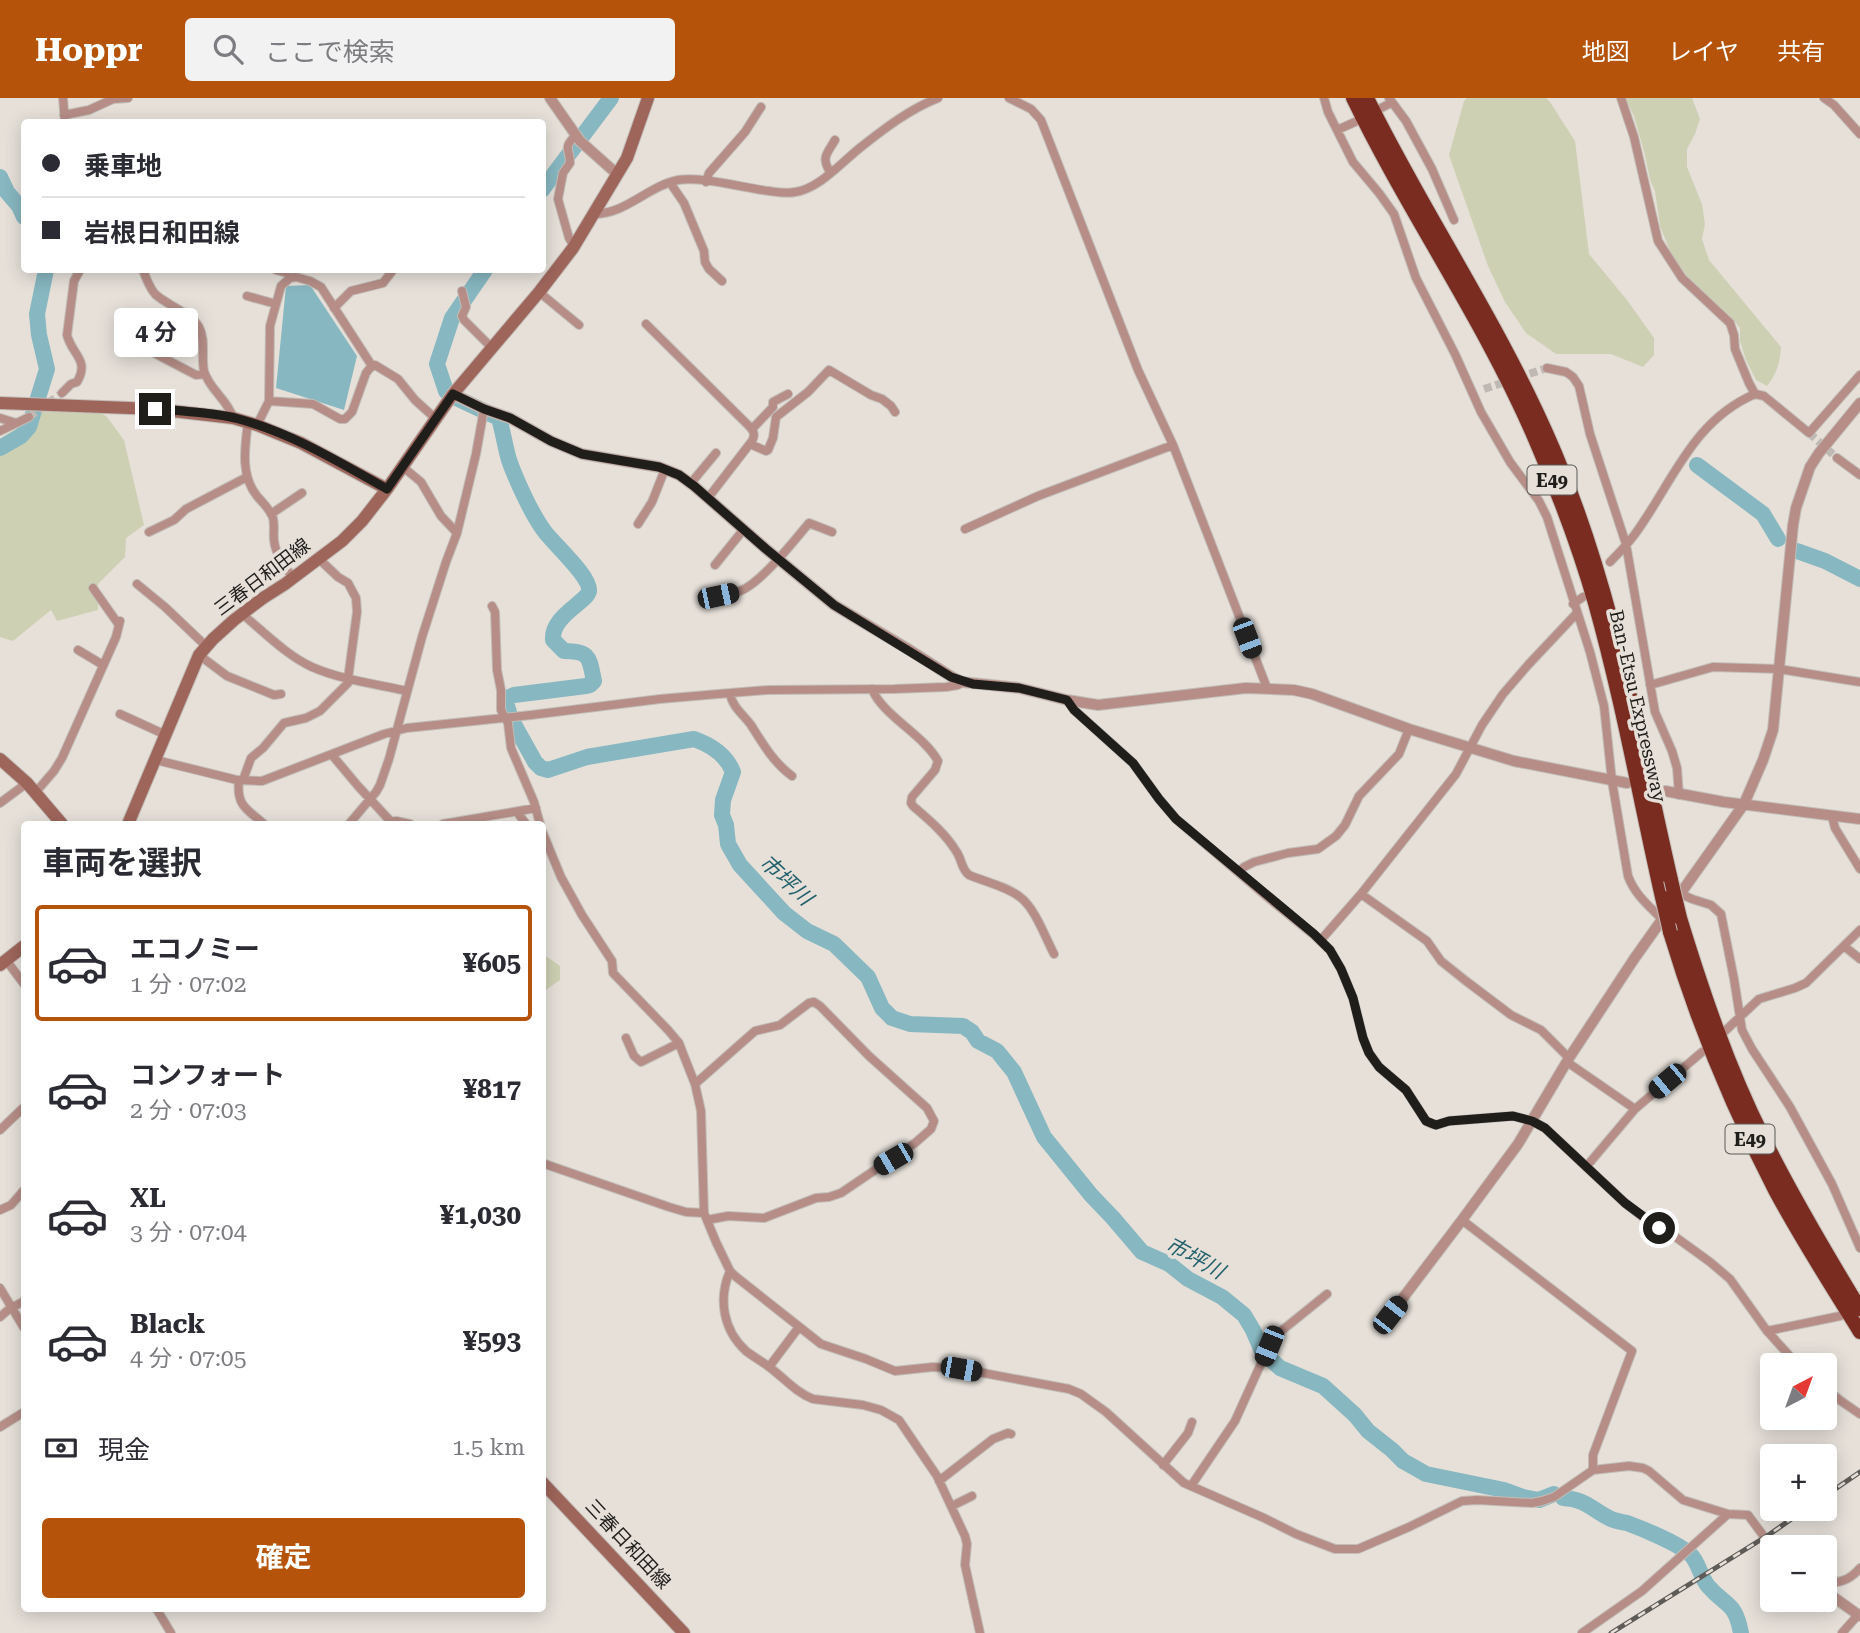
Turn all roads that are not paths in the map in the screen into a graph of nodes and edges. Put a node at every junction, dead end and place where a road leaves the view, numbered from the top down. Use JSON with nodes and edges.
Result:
{"nodes":[{"id":1,"x":63,"y":98,"type":"edge"},
{"id":2,"x":128,"y":98,"type":"edge"},
{"id":3,"x":551,"y":98,"type":"edge"},
{"id":4,"x":648,"y":98,"type":"edge"},
{"id":5,"x":938,"y":98,"type":"edge"},
{"id":6,"x":1009,"y":98,"type":"edge"},
{"id":7,"x":1324,"y":98,"type":"edge"},
{"id":8,"x":1353,"y":98,"type":"edge"},
{"id":9,"x":1367,"y":98,"type":"edge"},
{"id":10,"x":1621,"y":98,"type":"edge"},
{"id":11,"x":1824,"y":98,"type":"edge"},
{"id":12,"x":1390,"y":101,"type":"edge"},
{"id":13,"x":761,"y":107,"type":"dead end"},
{"id":14,"x":1381,"y":108,"type":"dead end"},
{"id":15,"x":65,"y":119,"type":"edge"},
{"id":16,"x":1355,"y":122,"type":"dead end"},
{"id":17,"x":1337,"y":130,"type":"junction"},
{"id":18,"x":1860,"y":134,"type":"edge"},
{"id":19,"x":576,"y":135,"type":"junction"},
{"id":20,"x":835,"y":140,"type":"dead end"},
{"id":21,"x":830,"y":172,"type":"junction"},
{"id":22,"x":617,"y":174,"type":"junction"},
{"id":23,"x":706,"y":181,"type":"junction"},
{"id":24,"x":672,"y":182,"type":"junction"},
{"id":25,"x":594,"y":214,"type":"junction"},
{"id":26,"x":1454,"y":220,"type":"dead end"},
{"id":27,"x":575,"y":246,"type":"junction"},
{"id":28,"x":78,"y":273,"type":"edge"},
{"id":29,"x":144,"y":273,"type":"edge"},
{"id":30,"x":391,"y":273,"type":"edge"},
{"id":31,"x":287,"y":274,"type":"edge"},
{"id":32,"x":722,"y":281,"type":"dead end"},
{"id":33,"x":463,"y":291,"type":"dead end"},
{"id":34,"x":539,"y":292,"type":"junction"},
{"id":35,"x":247,"y":296,"type":"dead end"},
{"id":36,"x":276,"y":304,"type":"junction"},
{"id":37,"x":334,"y":308,"type":"junction"},
{"id":38,"x":579,"y":324,"type":"dead end"},
{"id":39,"x":646,"y":324,"type":"dead end"},
{"id":40,"x":492,"y":348,"type":"junction"},
{"id":41,"x":154,"y":353,"type":"dead end"},
{"id":42,"x":372,"y":366,"type":"junction"},
{"id":43,"x":1547,"y":368,"type":"tunnel mouth"},
{"id":44,"x":205,"y":374,"type":"junction"},
{"id":45,"x":1860,"y":375,"type":"edge"},
{"id":46,"x":1484,"y":388,"type":"tunnel mouth"},
{"id":47,"x":62,"y":393,"type":"tunnel mouth"},
{"id":48,"x":1472,"y":393,"type":"junction"},
{"id":49,"x":453,"y":394,"type":"junction"},
{"id":50,"x":788,"y":394,"type":"dead end"},
{"id":51,"x":1755,"y":394,"type":"junction"},
{"id":52,"x":269,"y":401,"type":"junction"},
{"id":53,"x":0,"y":402,"type":"edge"},
{"id":54,"x":1860,"y":403,"type":"edge"},
{"id":55,"x":484,"y":409,"type":"junction"},
{"id":56,"x":895,"y":412,"type":"dead end"},
{"id":57,"x":29,"y":417,"type":"tunnel mouth"},
{"id":58,"x":0,"y":418,"type":"edge"},
{"id":59,"x":233,"y":418,"type":"junction"},
{"id":60,"x":436,"y":419,"type":"junction"},
{"id":61,"x":16,"y":423,"type":"junction"},
{"id":62,"x":253,"y":424,"type":"junction"},
{"id":63,"x":752,"y":429,"type":"junction"},
{"id":64,"x":0,"y":431,"type":"edge"},
{"id":65,"x":750,"y":444,"type":"junction"},
{"id":66,"x":1172,"y":445,"type":"junction"},
{"id":67,"x":716,"y":453,"type":"dead end"},
{"id":68,"x":1837,"y":458,"type":"tunnel mouth"},
{"id":69,"x":402,"y":467,"type":"junction"},
{"id":70,"x":664,"y":469,"type":"junction"},
{"id":71,"x":1860,"y":475,"type":"edge"},
{"id":72,"x":247,"y":477,"type":"junction"},
{"id":73,"x":691,"y":483,"type":"junction"},
{"id":74,"x":387,"y":489,"type":"junction"},
{"id":75,"x":302,"y":493,"type":"dead end"},
{"id":76,"x":708,"y":499,"type":"junction"},
{"id":77,"x":271,"y":514,"type":"junction"},
{"id":78,"x":638,"y":524,"type":"dead end"},
{"id":79,"x":744,"y":529,"type":"junction"},
{"id":80,"x":965,"y":529,"type":"dead end"},
{"id":81,"x":149,"y":532,"type":"dead end"},
{"id":82,"x":832,"y":532,"type":"dead end"},
{"id":83,"x":457,"y":533,"type":"junction"},
{"id":84,"x":1626,"y":544,"type":"junction"},
{"id":85,"x":319,"y":559,"type":"junction"},
{"id":86,"x":778,"y":559,"type":"junction"},
{"id":87,"x":1611,"y":562,"type":"dead end"},
{"id":88,"x":715,"y":565,"type":"dead end"},
{"id":89,"x":293,"y":578,"type":"junction"},
{"id":90,"x":137,"y":584,"type":"dead end"},
{"id":91,"x":93,"y":588,"type":"dead end"},
{"id":92,"x":718,"y":596,"type":"dead end"},
{"id":93,"x":1583,"y":597,"type":"dead end"},
{"id":94,"x":1573,"y":604,"type":"junction"},
{"id":95,"x":492,"y":606,"type":"dead end"},
{"id":96,"x":242,"y":614,"type":"junction"},
{"id":97,"x":1577,"y":614,"type":"junction"},
{"id":98,"x":78,"y":650,"type":"dead end"},
{"id":99,"x":203,"y":651,"type":"junction"},
{"id":100,"x":103,"y":665,"type":"junction"},
{"id":101,"x":1779,"y":668,"type":"junction"},
{"id":102,"x":349,"y":679,"type":"junction"},
{"id":103,"x":962,"y":682,"type":"junction"},
{"id":104,"x":1860,"y":682,"type":"edge"},
{"id":105,"x":1650,"y":685,"type":"junction"},
{"id":106,"x":1267,"y":688,"type":"junction"},
{"id":107,"x":872,"y":689,"type":"junction"},
{"id":108,"x":407,"y":691,"type":"junction"},
{"id":109,"x":730,"y":693,"type":"junction"},
{"id":110,"x":281,"y":694,"type":"dead end"},
{"id":111,"x":1067,"y":700,"type":"junction"},
{"id":112,"x":120,"y":714,"type":"dead end"},
{"id":113,"x":505,"y":717,"type":"junction"},
{"id":114,"x":1409,"y":729,"type":"junction"},
{"id":115,"x":398,"y":730,"type":"junction"},
{"id":116,"x":166,"y":736,"type":"junction"},
{"id":117,"x":1471,"y":749,"type":"junction"},
{"id":118,"x":332,"y":755,"type":"junction"},
{"id":119,"x":0,"y":759,"type":"edge"},
{"id":120,"x":156,"y":761,"type":"junction"},
{"id":121,"x":792,"y":776,"type":"dead end"},
{"id":122,"x":241,"y":780,"type":"junction"},
{"id":123,"x":1612,"y":781,"type":"junction"},
{"id":124,"x":1627,"y":783,"type":"dead end"},
{"id":125,"x":31,"y":788,"type":"junction"},
{"id":126,"x":1665,"y":791,"type":"dead end"},
{"id":127,"x":1679,"y":794,"type":"junction"},
{"id":128,"x":370,"y":799,"type":"junction"},
{"id":129,"x":0,"y":803,"type":"edge"},
{"id":130,"x":1744,"y":804,"type":"junction"},
{"id":131,"x":536,"y":808,"type":"junction"},
{"id":132,"x":517,"y":812,"type":"junction"},
{"id":133,"x":1832,"y":816,"type":"junction"},
{"id":134,"x":1860,"y":819,"type":"edge"},
{"id":135,"x":59,"y":821,"type":"edge"},
{"id":136,"x":129,"y":821,"type":"edge"},
{"id":137,"x":261,"y":821,"type":"edge"},
{"id":138,"x":352,"y":821,"type":"edge"},
{"id":139,"x":390,"y":821,"type":"edge"},
{"id":140,"x":462,"y":821,"type":"edge"},
{"id":141,"x":524,"y":821,"type":"edge"},
{"id":142,"x":539,"y":821,"type":"edge"},
{"id":143,"x":546,"y":843,"type":"edge"},
{"id":144,"x":1860,"y":869,"type":"edge"},
{"id":145,"x":1238,"y":872,"type":"junction"},
{"id":146,"x":1361,"y":894,"type":"junction"},
{"id":147,"x":1681,"y":894,"type":"junction"},
{"id":148,"x":1667,"y":926,"type":"junction"},
{"id":149,"x":1860,"y":930,"type":"edge"},
{"id":150,"x":1320,"y":941,"type":"junction"},
{"id":151,"x":1844,"y":946,"type":"junction"},
{"id":152,"x":21,"y":948,"type":"edge"},
{"id":153,"x":1054,"y":954,"type":"dead end"},
{"id":154,"x":1860,"y":959,"type":"edge"},
{"id":155,"x":3,"y":963,"type":"edge"},
{"id":156,"x":21,"y":981,"type":"edge"},
{"id":157,"x":1739,"y":1017,"type":"junction"},
{"id":158,"x":1725,"y":1031,"type":"dead end"},
{"id":159,"x":626,"y":1038,"type":"dead end"},
{"id":160,"x":678,"y":1043,"type":"junction"},
{"id":161,"x":1702,"y":1052,"type":"dead end"},
{"id":162,"x":1568,"y":1060,"type":"junction"},
{"id":163,"x":695,"y":1084,"type":"junction"},
{"id":164,"x":1635,"y":1109,"type":"junction"},
{"id":165,"x":21,"y":1110,"type":"edge"},
{"id":166,"x":1532,"y":1121,"type":"junction"},
{"id":167,"x":0,"y":1130,"type":"edge"},
{"id":168,"x":546,"y":1164,"type":"edge"},
{"id":169,"x":1586,"y":1167,"type":"junction"},
{"id":170,"x":21,"y":1193,"type":"edge"},
{"id":171,"x":0,"y":1210,"type":"edge"},
{"id":172,"x":705,"y":1216,"type":"junction"},
{"id":173,"x":1462,"y":1220,"type":"junction"},
{"id":174,"x":1860,"y":1248,"type":"edge"},
{"id":175,"x":730,"y":1270,"type":"junction"},
{"id":176,"x":0,"y":1288,"type":"edge"},
{"id":177,"x":1327,"y":1294,"type":"dead end"},
{"id":178,"x":21,"y":1303,"type":"edge"},
{"id":179,"x":12,"y":1308,"type":"junction"},
{"id":180,"x":1860,"y":1308,"type":"edge"},
{"id":181,"x":1390,"y":1315,"type":"dead end"},
{"id":182,"x":1840,"y":1316,"type":"dead end"},
{"id":183,"x":0,"y":1317,"type":"edge"},
{"id":184,"x":21,"y":1323,"type":"edge"},
{"id":185,"x":799,"y":1327,"type":"junction"},
{"id":186,"x":1767,"y":1331,"type":"junction"},
{"id":187,"x":1860,"y":1332,"type":"edge"},
{"id":188,"x":1787,"y":1353,"type":"edge"},
{"id":189,"x":769,"y":1367,"type":"junction"},
{"id":190,"x":1838,"y":1399,"type":"edge"},
{"id":191,"x":21,"y":1414,"type":"edge"},
{"id":192,"x":1860,"y":1414,"type":"edge"},
{"id":193,"x":1192,"y":1422,"type":"dead end"},
{"id":194,"x":0,"y":1427,"type":"edge"},
{"id":195,"x":1010,"y":1434,"type":"dead end"},
{"id":196,"x":1163,"y":1465,"type":"junction"},
{"id":197,"x":1593,"y":1470,"type":"junction"},
{"id":198,"x":939,"y":1481,"type":"junction"},
{"id":199,"x":546,"y":1486,"type":"edge"},
{"id":200,"x":1191,"y":1486,"type":"junction"},
{"id":201,"x":972,"y":1496,"type":"dead end"},
{"id":202,"x":951,"y":1506,"type":"junction"},
{"id":203,"x":1728,"y":1514,"type":"junction"},
{"id":204,"x":1763,"y":1535,"type":"edge"},
{"id":205,"x":1860,"y":1568,"type":"edge"},
{"id":206,"x":1837,"y":1581,"type":"edge"},
{"id":207,"x":1837,"y":1599,"type":"edge"},
{"id":208,"x":159,"y":1612,"type":"edge"},
{"id":209,"x":166,"y":1612,"type":"edge"},
{"id":210,"x":1859,"y":1615,"type":"edge"},
{"id":211,"x":167,"y":1624,"type":"junction"},
{"id":212,"x":171,"y":1633,"type":"edge"},
{"id":213,"x":684,"y":1633,"type":"edge"},
{"id":214,"x":980,"y":1633,"type":"edge"},
{"id":215,"x":1582,"y":1633,"type":"edge"},
{"id":216,"x":1842,"y":1633,"type":"edge"}],
"edges":[{"from":1,"to":15,"type":"street"},
{"from":2,"to":15,"type":"street"},
{"from":3,"to":19,"type":"street"},
{"from":4,"to":22,"type":"main road","name":"三春日和田線"},
{"from":5,"to":21,"type":"street"},
{"from":6,"to":66,"type":"street"},
{"from":7,"to":17,"type":"street"},
{"from":8,"to":148,"type":"highway","name":"Ban-Etsu Expressway","number":"E49","bridge":true},
{"from":9,"to":180,"type":"highway","name":"Ban-Etsu Expressway","number":"E49","bridge":true},
{"from":10,"to":51,"type":"street"},
{"from":11,"to":18,"type":"street"},
{"from":12,"to":14,"type":"street"},
{"from":12,"to":26,"type":"street"},
{"from":13,"to":23,"type":"street"},
{"from":16,"to":17,"type":"street"},
{"from":17,"to":48,"type":"street"},
{"from":19,"to":22,"type":"street"},
{"from":19,"to":27,"type":"street"},
{"from":20,"to":21,"type":"street"},
{"from":21,"to":23,"type":"street"},
{"from":22,"to":25,"type":"main road","name":"三春日和田線"},
{"from":23,"to":24,"type":"street"},
{"from":24,"to":25,"type":"street"},
{"from":24,"to":32,"type":"street"},
{"from":25,"to":27,"type":"main road","name":"三春日和田線"},
{"from":27,"to":34,"type":"main road","name":"三春日和田線"},
{"from":28,"to":47,"type":"street"},
{"from":29,"to":44,"type":"street"},
{"from":30,"to":37,"type":"street"},
{"from":31,"to":36,"type":"street"},
{"from":31,"to":37,"type":"street"},
{"from":33,"to":40,"type":"street"},
{"from":34,"to":38,"type":"street"},
{"from":34,"to":40,"type":"main road","name":"三春日和田線"},
{"from":35,"to":36,"type":"street"},
{"from":36,"to":52,"type":"street"},
{"from":37,"to":42,"type":"street"},
{"from":39,"to":63,"type":"street"},
{"from":40,"to":49,"type":"main road","name":"三春日和田線"},
{"from":41,"to":44,"type":"street"},
{"from":42,"to":52,"type":"street"},
{"from":42,"to":60,"type":"street"},
{"from":43,"to":84,"type":"street"},
{"from":44,"to":59,"type":"street"},
{"from":45,"to":51,"type":"street"},
{"from":46,"to":48,"type":"street"},
{"from":48,"to":94,"type":"street"},
{"from":49,"to":55,"type":"street"},
{"from":49,"to":60,"type":"main road","name":"三春日和田線"},
{"from":50,"to":63,"type":"street"},
{"from":51,"to":84,"type":"street"},
{"from":52,"to":62,"type":"street"},
{"from":53,"to":59,"type":"main road"},
{"from":54,"to":101,"type":"street"},
{"from":55,"to":70,"type":"street"},
{"from":55,"to":83,"type":"street"},
{"from":56,"to":65,"type":"street"},
{"from":57,"to":61,"type":"street"},
{"from":58,"to":61,"type":"street"},
{"from":59,"to":62,"type":"main road"},
{"from":60,"to":69,"type":"main road","name":"三春日和田線"},
{"from":61,"to":64,"type":"street"},
{"from":62,"to":72,"type":"street"},
{"from":62,"to":74,"type":"main road"},
{"from":63,"to":65,"type":"street"},
{"from":65,"to":76,"type":"street"},
{"from":66,"to":80,"type":"street"},
{"from":66,"to":106,"type":"street"},
{"from":67,"to":73,"type":"street"},
{"from":68,"to":71,"type":"street"},
{"from":69,"to":74,"type":"main road","name":"三春日和田線"},
{"from":69,"to":83,"type":"street"},
{"from":70,"to":73,"type":"street"},
{"from":70,"to":78,"type":"street"},
{"from":72,"to":77,"type":"street"},
{"from":72,"to":81,"type":"street"},
{"from":73,"to":76,"type":"street"},
{"from":74,"to":85,"type":"main road","name":"三春日和田線"},
{"from":75,"to":77,"type":"street"},
{"from":76,"to":79,"type":"street"},
{"from":77,"to":89,"type":"street"},
{"from":79,"to":86,"type":"street"},
{"from":79,"to":88,"type":"street"},
{"from":82,"to":86,"type":"street"},
{"from":83,"to":108,"type":"street"},
{"from":84,"to":87,"type":"street"},
{"from":84,"to":105,"type":"street"},
{"from":85,"to":89,"type":"main road","name":"三春日和田線"},
{"from":85,"to":102,"type":"street"},
{"from":86,"to":92,"type":"street"},
{"from":86,"to":103,"type":"street"},
{"from":89,"to":96,"type":"main road","name":"三春日和田線"},
{"from":90,"to":99,"type":"street"},
{"from":91,"to":100,"type":"street"},
{"from":93,"to":94,"type":"street"},
{"from":94,"to":97,"type":"street"},
{"from":95,"to":113,"type":"street"},
{"from":96,"to":99,"type":"main road","name":"三春日和田線"},
{"from":96,"to":102,"type":"street"},
{"from":97,"to":117,"type":"street"},
{"from":97,"to":123,"type":"street"},
{"from":98,"to":100,"type":"street"},
{"from":99,"to":110,"type":"street"},
{"from":99,"to":116,"type":"main road","name":"三春日和田線"},
{"from":100,"to":125,"type":"street"},
{"from":101,"to":104,"type":"street"},
{"from":101,"to":105,"type":"street"},
{"from":101,"to":130,"type":"street"},
{"from":102,"to":108,"type":"street"},
{"from":102,"to":122,"type":"street"},
{"from":103,"to":107,"type":"street"},
{"from":103,"to":111,"type":"street"},
{"from":105,"to":127,"type":"street"},
{"from":106,"to":111,"type":"street"},
{"from":106,"to":114,"type":"street"},
{"from":107,"to":109,"type":"street"},
{"from":107,"to":153,"type":"street"},
{"from":108,"to":115,"type":"street"},
{"from":109,"to":113,"type":"street"},
{"from":109,"to":121,"type":"street"},
{"from":111,"to":145,"type":"street"},
{"from":112,"to":116,"type":"street"},
{"from":113,"to":115,"type":"street"},
{"from":113,"to":131,"type":"street"},
{"from":114,"to":117,"type":"street"},
{"from":114,"to":145,"type":"street"},
{"from":115,"to":118,"type":"street"},
{"from":115,"to":128,"type":"street"},
{"from":116,"to":120,"type":"main road","name":"三春日和田線"},
{"from":117,"to":123,"type":"street"},
{"from":117,"to":146,"type":"street"},
{"from":118,"to":122,"type":"street"},
{"from":118,"to":128,"type":"street"},
{"from":119,"to":125,"type":"main road"},
{"from":120,"to":122,"type":"street"},
{"from":120,"to":136,"type":"main road","name":"三春日和田線"},
{"from":122,"to":137,"type":"street"},
{"from":123,"to":124,"type":"street"},
{"from":123,"to":148,"type":"street"},
{"from":125,"to":129,"type":"street"},
{"from":125,"to":135,"type":"main road"},
{"from":126,"to":127,"type":"street"},
{"from":127,"to":130,"type":"street"},
{"from":128,"to":138,"type":"street"},
{"from":128,"to":139,"type":"street"},
{"from":130,"to":133,"type":"street"},
{"from":130,"to":147,"type":"street"},
{"from":131,"to":132,"type":"street"},
{"from":131,"to":142,"type":"street"},
{"from":132,"to":140,"type":"street"},
{"from":132,"to":141,"type":"street"},
{"from":133,"to":134,"type":"street"},
{"from":133,"to":144,"type":"street"},
{"from":143,"to":160,"type":"street"},
{"from":145,"to":150,"type":"street"},
{"from":146,"to":150,"type":"street"},
{"from":146,"to":162,"type":"street"},
{"from":147,"to":148,"type":"street"},
{"from":147,"to":157,"type":"street"},
{"from":148,"to":162,"type":"street"},
{"from":148,"to":187,"type":"highway","name":"Ban-Etsu Expressway","number":"E49"},
{"from":149,"to":151,"type":"street"},
{"from":150,"to":166,"type":"street"},
{"from":151,"to":154,"type":"street"},
{"from":151,"to":157,"type":"street"},
{"from":152,"to":155,"type":"main road"},
{"from":155,"to":156,"type":"street"},
{"from":157,"to":158,"type":"street"},
{"from":157,"to":174,"type":"street"},
{"from":159,"to":160,"type":"street"},
{"from":160,"to":163,"type":"street"},
{"from":161,"to":164,"type":"street"},
{"from":162,"to":164,"type":"street"},
{"from":162,"to":166,"type":"street"},
{"from":163,"to":172,"type":"street"},
{"from":163,"to":172,"type":"street"},
{"from":164,"to":169,"type":"street"},
{"from":165,"to":167,"type":"street"},
{"from":166,"to":169,"type":"street"},
{"from":166,"to":173,"type":"street"},
{"from":168,"to":172,"type":"street"},
{"from":169,"to":186,"type":"street"},
{"from":170,"to":171,"type":"street"},
{"from":172,"to":175,"type":"street"},
{"from":173,"to":181,"type":"street"},
{"from":173,"to":197,"type":"street"},
{"from":175,"to":185,"type":"street"},
{"from":175,"to":189,"type":"street"},
{"from":176,"to":179,"type":"street"},
{"from":177,"to":200,"type":"street"},
{"from":178,"to":179,"type":"street"},
{"from":179,"to":183,"type":"street"},
{"from":179,"to":184,"type":"street"},
{"from":182,"to":186,"type":"street"},
{"from":185,"to":189,"type":"street"},
{"from":185,"to":196,"type":"street"},
{"from":186,"to":188,"type":"street"},
{"from":189,"to":198,"type":"street"},
{"from":190,"to":192,"type":"street"},
{"from":191,"to":194,"type":"street"},
{"from":193,"to":196,"type":"street"},
{"from":195,"to":198,"type":"street"},
{"from":196,"to":200,"type":"street"},
{"from":197,"to":200,"type":"street"},
{"from":197,"to":203,"type":"street"},
{"from":198,"to":202,"type":"street"},
{"from":199,"to":213,"type":"main road","name":"三春日和田線"},
{"from":201,"to":202,"type":"street"},
{"from":202,"to":214,"type":"street"},
{"from":203,"to":204,"type":"street"},
{"from":203,"to":215,"type":"street"},
{"from":205,"to":206,"type":"street"},
{"from":207,"to":210,"type":"street"},
{"from":208,"to":211,"type":"street"},
{"from":209,"to":211,"type":"street"},
{"from":210,"to":216,"type":"street"},
{"from":211,"to":212,"type":"street"}]}
